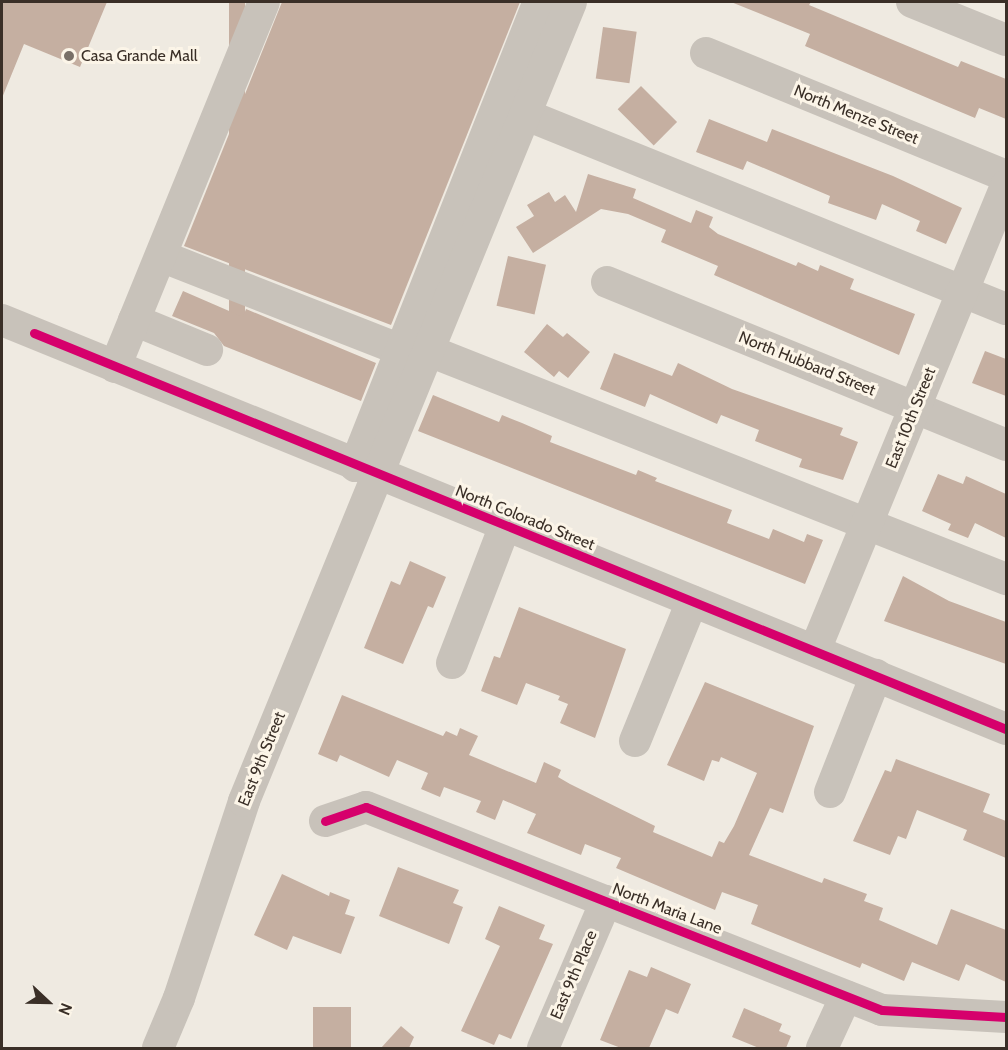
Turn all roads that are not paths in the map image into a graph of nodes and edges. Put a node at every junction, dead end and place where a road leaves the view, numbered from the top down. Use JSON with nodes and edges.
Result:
{"nodes":[{"id":1,"x":264,"y":2,"type":"edge"},
{"id":2,"x":539,"y":2,"type":"edge"},
{"id":3,"x":571,"y":2,"type":"edge"},
{"id":4,"x":912,"y":2,"type":"edge"},
{"id":5,"x":1006,"y":40,"type":"edge"},
{"id":6,"x":706,"y":53,"type":"dead end"},
{"id":7,"x":524,"y":114,"type":"junction"},
{"id":8,"x":1006,"y":176,"type":"edge"},
{"id":9,"x":1006,"y":186,"type":"edge"},
{"id":10,"x":160,"y":256,"type":"junction"},
{"id":11,"x":607,"y":282,"type":"dead end"},
{"id":12,"x":963,"y":292,"type":"junction"},
{"id":13,"x":1006,"y":309,"type":"edge"},
{"id":14,"x":2,"y":320,"type":"edge"},
{"id":15,"x":134,"y":320,"type":"junction"},
{"id":16,"x":207,"y":350,"type":"dead end"},
{"id":17,"x":414,"y":350,"type":"junction"},
{"id":18,"x":116,"y":367,"type":"junction"},
{"id":19,"x":915,"y":408,"type":"junction"},
{"id":20,"x":1006,"y":445,"type":"edge"},
{"id":21,"x":366,"y":470,"type":"junction"},
{"id":22,"x":867,"y":525,"type":"junction"},
{"id":23,"x":505,"y":526,"type":"junction"},
{"id":24,"x":1006,"y":579,"type":"edge"},
{"id":25,"x":692,"y":601,"type":"junction"},
{"id":26,"x":815,"y":651,"type":"junction"},
{"id":27,"x":452,"y":663,"type":"dead end"},
{"id":28,"x":876,"y":675,"type":"junction"},
{"id":29,"x":1006,"y":729,"type":"edge"},
{"id":30,"x":635,"y":741,"type":"dead end"},
{"id":31,"x":830,"y":792,"type":"dead end"},
{"id":32,"x":325,"y":821,"type":"dead end"},
{"id":33,"x":606,"y":901,"type":"junction"},
{"id":34,"x":846,"y":996,"type":"junction"},
{"id":35,"x":1006,"y":1017,"type":"edge"},
{"id":36,"x":158,"y":1048,"type":"edge"},
{"id":37,"x":543,"y":1048,"type":"edge"},
{"id":38,"x":822,"y":1048,"type":"edge"}],
"edges":[{"from":1,"to":10,"type":"street"},
{"from":2,"to":17,"type":"street"},
{"from":3,"to":7,"type":"street"},
{"from":4,"to":5,"type":"street"},
{"from":6,"to":8,"type":"street","name":"North Menze Street"},
{"from":7,"to":12,"type":"street"},
{"from":7,"to":17,"type":"street"},
{"from":9,"to":12,"type":"street","name":"East 10th Street"},
{"from":10,"to":15,"type":"street"},
{"from":10,"to":17,"type":"street"},
{"from":11,"to":19,"type":"street","name":"North Hubbard Street"},
{"from":12,"to":13,"type":"street"},
{"from":12,"to":19,"type":"street","name":"East 10th Street"},
{"from":14,"to":18,"type":"street","name":"North Colorado Street"},
{"from":15,"to":16,"type":"street"},
{"from":15,"to":18,"type":"street"},
{"from":17,"to":21,"type":"street","name":"East 9th Street"},
{"from":17,"to":22,"type":"street"},
{"from":18,"to":21,"type":"street","name":"North Colorado Street"},
{"from":19,"to":20,"type":"street","name":"North Hubbard Street"},
{"from":19,"to":22,"type":"street","name":"East 10th Street"},
{"from":21,"to":23,"type":"street","name":"North Colorado Street"},
{"from":21,"to":36,"type":"street","name":"East 9th Street"},
{"from":22,"to":24,"type":"street"},
{"from":22,"to":26,"type":"street","name":"East 10th Street"},
{"from":23,"to":25,"type":"street","name":"North Colorado Street"},
{"from":23,"to":27,"type":"street"},
{"from":25,"to":26,"type":"street","name":"North Colorado Street"},
{"from":25,"to":30,"type":"street"},
{"from":26,"to":28,"type":"street","name":"North Colorado Street"},
{"from":28,"to":29,"type":"street","name":"North Colorado Street"},
{"from":28,"to":31,"type":"street"},
{"from":32,"to":33,"type":"street","name":"North Maria Lane"},
{"from":33,"to":34,"type":"street","name":"North Maria Lane"},
{"from":33,"to":37,"type":"street","name":"East 9th Place"},
{"from":34,"to":35,"type":"street","name":"North Maria Lane"},
{"from":34,"to":38,"type":"street"}]}
